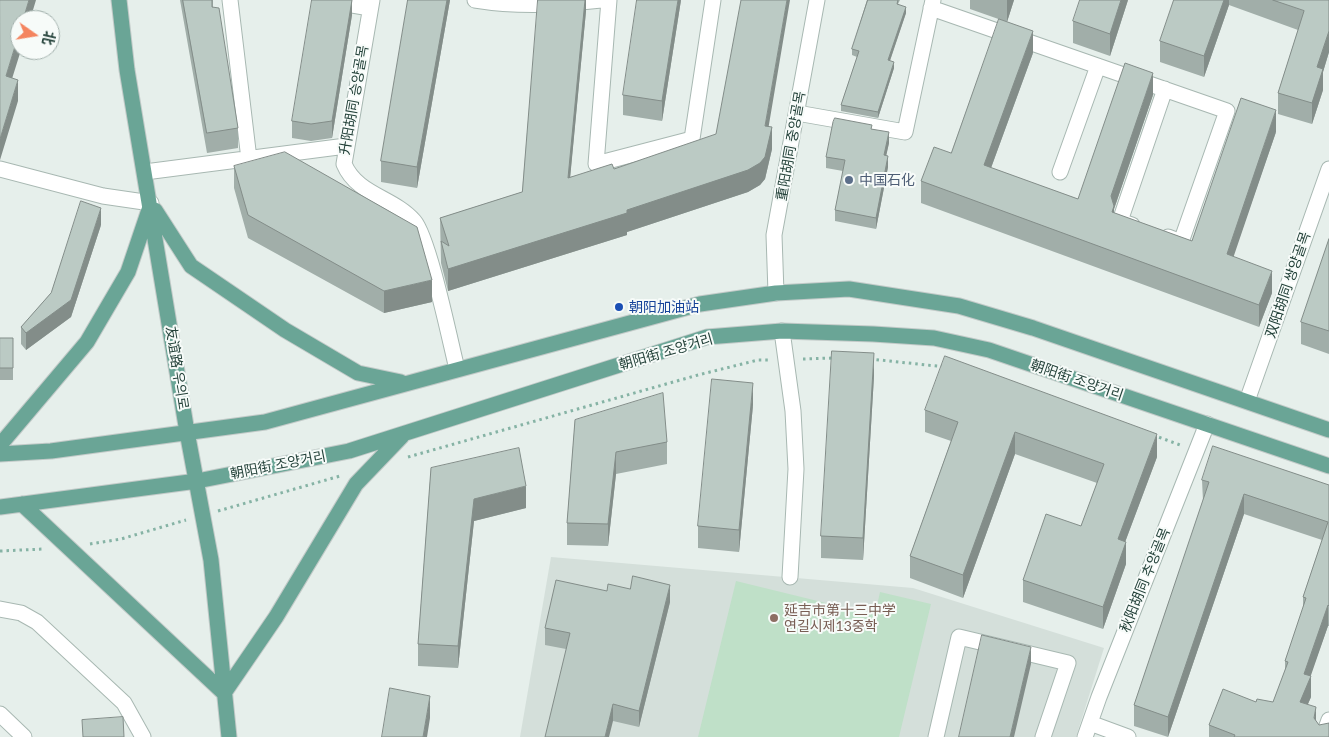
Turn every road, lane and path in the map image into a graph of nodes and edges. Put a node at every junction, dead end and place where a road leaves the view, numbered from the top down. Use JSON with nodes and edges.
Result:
{"nodes":[{"id":1,"x":119,"y":0,"type":"edge"},
{"id":2,"x":230,"y":0,"type":"edge"},
{"id":3,"x":323,"y":0,"type":"edge"},
{"id":4,"x":475,"y":0,"type":"edge"},
{"id":5,"x":601,"y":0,"type":"edge"},
{"id":6,"x":609,"y":0,"type":"edge"},
{"id":7,"x":713,"y":0,"type":"edge"},
{"id":8,"x":817,"y":0,"type":"edge"},
{"id":9,"x":371,"y":4,"type":"edge"},
{"id":10,"x":932,"y":4,"type":"edge"},
{"id":11,"x":1098,"y":66,"type":"junction"},
{"id":12,"x":1165,"y":89,"type":"junction"},
{"id":13,"x":797,"y":113,"type":"junction"},
{"id":14,"x":346,"y":146,"type":"junction"},
{"id":15,"x":249,"y":159,"type":"junction"},
{"id":16,"x":0,"y":169,"type":"edge"},
{"id":17,"x":1329,"y":169,"type":"edge"},
{"id":18,"x":145,"y":172,"type":"junction"},
{"id":19,"x":1060,"y":172,"type":"dead end"},
{"id":20,"x":151,"y":203,"type":"junction"},
{"id":21,"x":776,"y":293,"type":"junction"},
{"id":22,"x":782,"y":331,"type":"junction"},
{"id":23,"x":839,"y":358,"type":"edge"},
{"id":24,"x":867,"y":359,"type":"edge"},
{"id":25,"x":785,"y":360,"type":"junction"},
{"id":26,"x":951,"y":368,"type":"edge"},
{"id":27,"x":457,"y":369,"type":"junction"},
{"id":28,"x":405,"y":383,"type":"junction"},
{"id":29,"x":1247,"y":401,"type":"junction"},
{"id":30,"x":1208,"y":424,"type":"junction"},
{"id":31,"x":1329,"y":430,"type":"edge"},
{"id":32,"x":187,"y":432,"type":"junction"},
{"id":33,"x":403,"y":434,"type":"junction"},
{"id":34,"x":1150,"y":434,"type":"edge"},
{"id":35,"x":0,"y":444,"type":"edge"},
{"id":36,"x":1197,"y":451,"type":"junction"},
{"id":37,"x":0,"y":454,"type":"edge"},
{"id":38,"x":400,"y":459,"type":"dead end"},
{"id":39,"x":1329,"y":466,"type":"edge"},
{"id":40,"x":343,"y":475,"type":"dead end"},
{"id":41,"x":197,"y":481,"type":"junction"},
{"id":42,"x":22,"y":504,"type":"junction"},
{"id":43,"x":0,"y":507,"type":"edge"},
{"id":44,"x":204,"y":515,"type":"junction"},
{"id":45,"x":68,"y":548,"type":"junction"},
{"id":46,"x":0,"y":551,"type":"edge"},
{"id":47,"x":790,"y":577,"type":"dead end"},
{"id":48,"x":0,"y":609,"type":"edge"},
{"id":49,"x":224,"y":693,"type":"junction"},
{"id":50,"x":0,"y":714,"type":"edge"},
{"id":51,"x":1329,"y":720,"type":"edge"},
{"id":52,"x":1087,"y":730,"type":"edge"},
{"id":53,"x":24,"y":737,"type":"edge"},
{"id":54,"x":143,"y":737,"type":"edge"},
{"id":55,"x":230,"y":737,"type":"edge"},
{"id":56,"x":936,"y":737,"type":"edge"},
{"id":57,"x":1043,"y":737,"type":"edge"},
{"id":58,"x":1128,"y":737,"type":"edge"},
{"id":59,"x":1323,"y":737,"type":"edge"}],
"edges":[{"from":1,"to":18,"type":"main road","name":"友谊路 우의로"},
{"from":2,"to":15,"type":"street"},
{"from":3,"to":9,"type":"street"},
{"from":4,"to":5,"type":"street"},
{"from":6,"to":7,"type":"street"},
{"from":8,"to":13,"type":"street","name":"重阳胡同 중양골목"},
{"from":9,"to":14,"type":"street","name":"升阳胡同 승양골목"},
{"from":10,"to":11,"type":"street"},
{"from":10,"to":13,"type":"street"},
{"from":11,"to":12,"type":"street"},
{"from":11,"to":19,"type":"street"},
{"from":12,"to":12,"type":"street"},
{"from":13,"to":21,"type":"street","name":"重阳胡同 중양골목"},
{"from":14,"to":15,"type":"street"},
{"from":14,"to":27,"type":"street","name":"升阳胡同 승양골목"},
{"from":15,"to":18,"type":"street"},
{"from":16,"to":20,"type":"street"},
{"from":17,"to":29,"type":"street","name":"双阳胡同 쌍양골목"},
{"from":18,"to":20,"type":"main road","name":"友谊路 우의로"},
{"from":20,"to":28,"type":"main road"},
{"from":20,"to":32,"type":"main road","name":"友谊路 우의로"},
{"from":20,"to":35,"type":"main road"},
{"from":21,"to":27,"type":"main road"},
{"from":21,"to":29,"type":"main road"},
{"from":22,"to":25,"type":"street"},
{"from":22,"to":30,"type":"main road","name":"朝阳街 조양거리"},
{"from":22,"to":33,"type":"main road","name":"朝阳街 조양거리"},
{"from":23,"to":25,"type":"path"},
{"from":24,"to":26,"type":"path"},
{"from":25,"to":38,"type":"path"},
{"from":25,"to":47,"type":"street"},
{"from":27,"to":28,"type":"main road"},
{"from":28,"to":32,"type":"main road"},
{"from":29,"to":31,"type":"main road"},
{"from":30,"to":36,"type":"street","name":"秋阳胡同 추양골목"},
{"from":30,"to":39,"type":"main road","name":"朝阳街 조양거리"},
{"from":32,"to":37,"type":"main road"},
{"from":32,"to":41,"type":"main road","name":"友谊路 우의로"},
{"from":33,"to":41,"type":"main road","name":"朝阳街 조양거리"},
{"from":33,"to":49,"type":"main road"},
{"from":34,"to":36,"type":"path"},
{"from":36,"to":52,"type":"street","name":"秋阳胡同 추양골목"},
{"from":40,"to":44,"type":"path"},
{"from":41,"to":42,"type":"main road","name":"朝阳街 조양거리"},
{"from":41,"to":44,"type":"main road","name":"友谊路 우의로"},
{"from":42,"to":43,"type":"main road","name":"朝阳街 조양거리"},
{"from":42,"to":45,"type":"main road"},
{"from":44,"to":45,"type":"path"},
{"from":44,"to":49,"type":"main road","name":"友谊路 우의로"},
{"from":45,"to":46,"type":"path"},
{"from":45,"to":49,"type":"main road"},
{"from":48,"to":54,"type":"street"},
{"from":49,"to":55,"type":"main road","name":"友谊路 우의로"},
{"from":50,"to":53,"type":"street"},
{"from":51,"to":59,"type":"street"},
{"from":52,"to":58,"type":"street"},
{"from":56,"to":57,"type":"street"}]}
